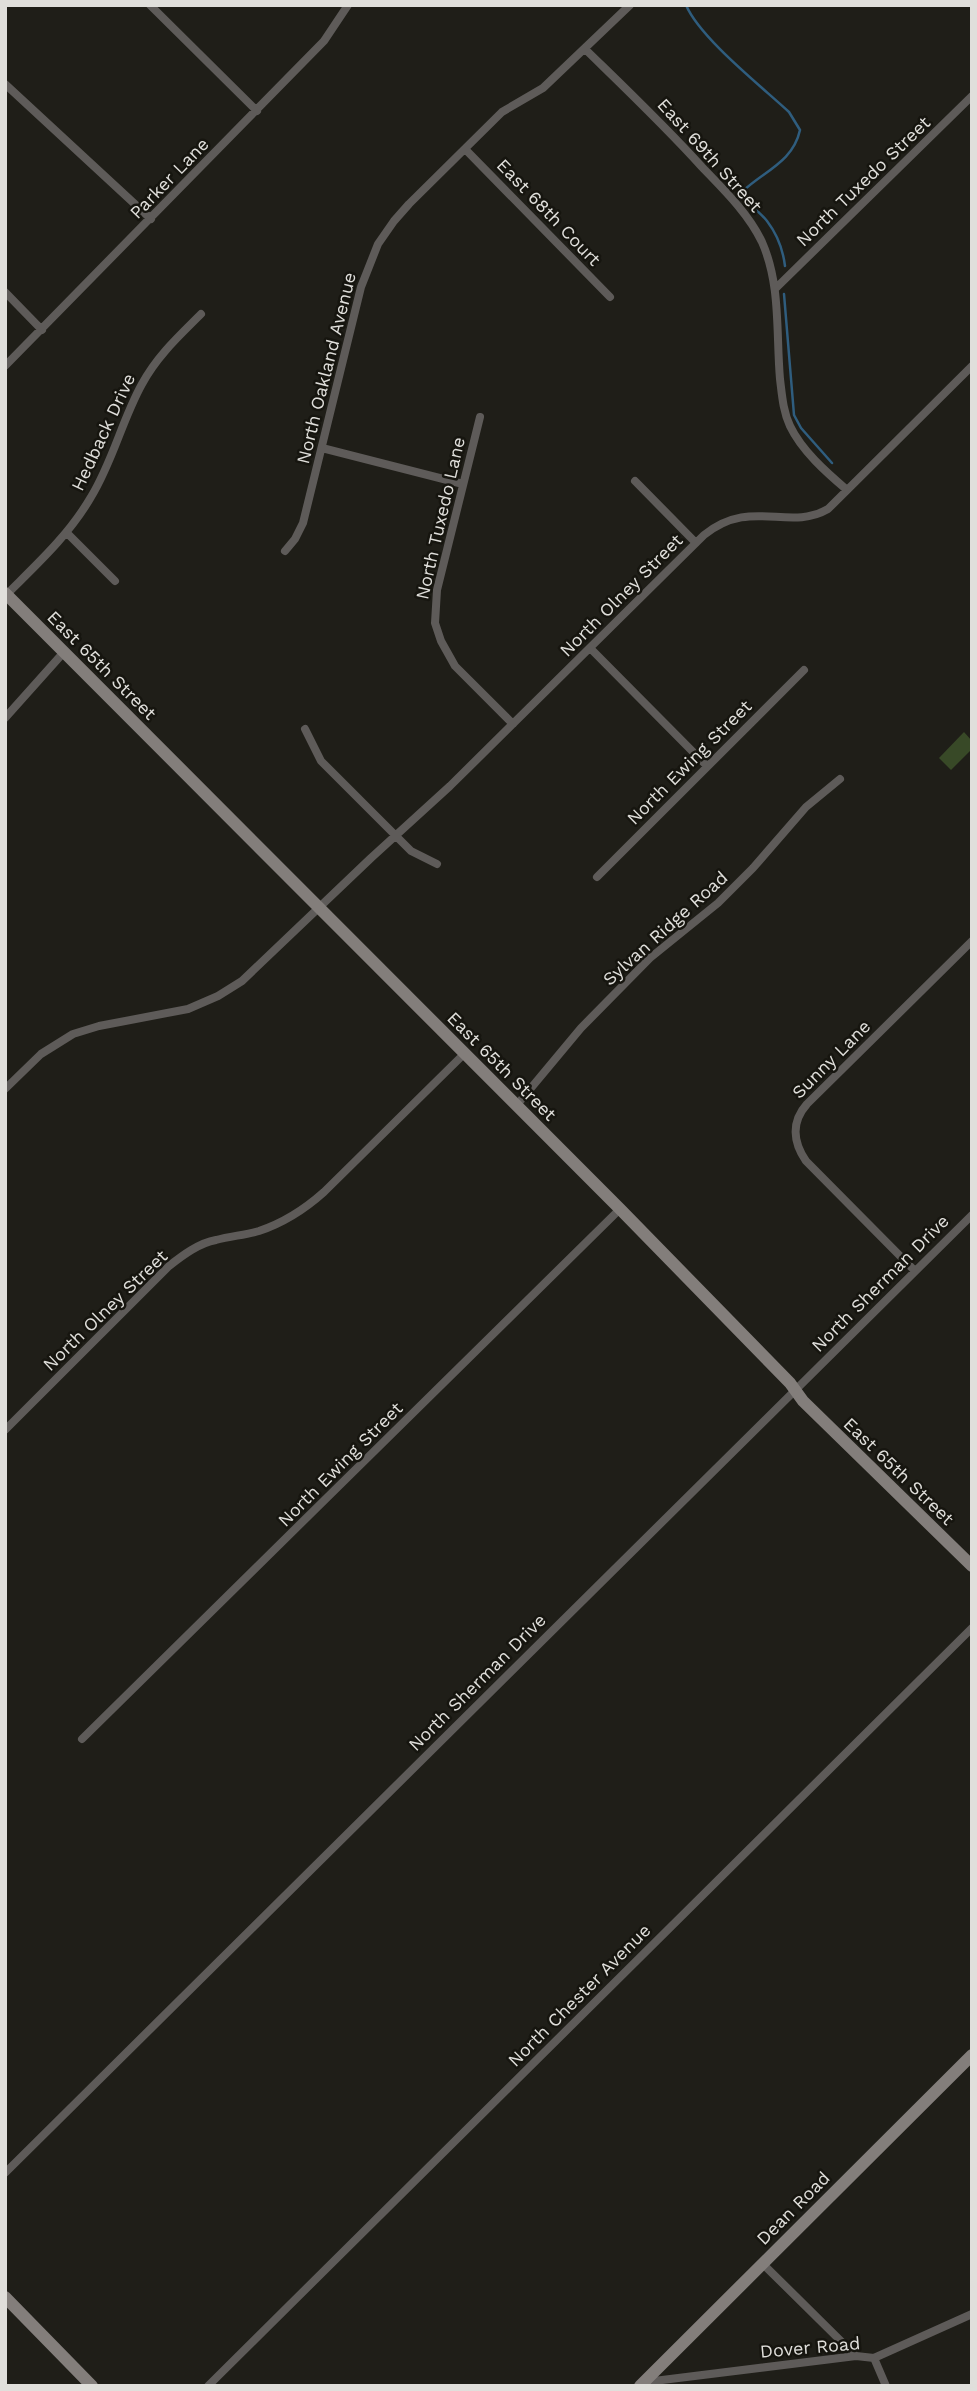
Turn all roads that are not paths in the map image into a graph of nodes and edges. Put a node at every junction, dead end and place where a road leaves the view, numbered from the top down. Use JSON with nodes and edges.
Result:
{"nodes":[{"id":1,"x":150,"y":5,"type":"edge"},
{"id":2,"x":348,"y":5,"type":"edge"},
{"id":3,"x":631,"y":5,"type":"edge"},
{"id":4,"x":585,"y":50,"type":"junction"},
{"id":5,"x":5,"y":84,"type":"edge"},
{"id":6,"x":972,"y":96,"type":"edge"},
{"id":7,"x":257,"y":111,"type":"junction"},
{"id":8,"x":465,"y":149,"type":"junction"},
{"id":9,"x":151,"y":219,"type":"junction"},
{"id":10,"x":776,"y":288,"type":"junction"},
{"id":11,"x":5,"y":292,"type":"edge"},
{"id":12,"x":610,"y":297,"type":"dead end"},
{"id":13,"x":201,"y":314,"type":"dead end"},
{"id":14,"x":42,"y":330,"type":"junction"},
{"id":15,"x":5,"y":366,"type":"edge"},
{"id":16,"x":972,"y":366,"type":"edge"},
{"id":17,"x":480,"y":416,"type":"dead end"},
{"id":18,"x":321,"y":448,"type":"junction"},
{"id":19,"x":635,"y":481,"type":"dead end"},
{"id":20,"x":463,"y":484,"type":"junction"},
{"id":21,"x":846,"y":490,"type":"junction"},
{"id":22,"x":67,"y":533,"type":"junction"},
{"id":23,"x":696,"y":543,"type":"junction"},
{"id":24,"x":285,"y":551,"type":"dead end"},
{"id":25,"x":115,"y":581,"type":"dead end"},
{"id":26,"x":6,"y":594,"type":"edge"},
{"id":27,"x":590,"y":648,"type":"junction"},
{"id":28,"x":64,"y":652,"type":"junction"},
{"id":29,"x":804,"y":670,"type":"dead end"},
{"id":30,"x":5,"y":718,"type":"edge"},
{"id":31,"x":513,"y":724,"type":"junction"},
{"id":32,"x":304,"y":729,"type":"dead end"},
{"id":33,"x":707,"y":766,"type":"junction"},
{"id":34,"x":841,"y":779,"type":"dead end"},
{"id":35,"x":396,"y":835,"type":"junction"},
{"id":36,"x":437,"y":864,"type":"dead end"},
{"id":37,"x":597,"y":877,"type":"dead end"},
{"id":38,"x":319,"y":907,"type":"junction"},
{"id":39,"x":972,"y":941,"type":"edge"},
{"id":40,"x":465,"y":1053,"type":"junction"},
{"id":41,"x":5,"y":1089,"type":"edge"},
{"id":42,"x":516,"y":1105,"type":"junction"},
{"id":43,"x":620,"y":1209,"type":"junction"},
{"id":44,"x":972,"y":1215,"type":"edge"},
{"id":45,"x":915,"y":1271,"type":"junction"},
{"id":46,"x":795,"y":1390,"type":"junction"},
{"id":47,"x":5,"y":1430,"type":"edge"},
{"id":48,"x":972,"y":1566,"type":"edge"},
{"id":49,"x":972,"y":1628,"type":"edge"},
{"id":50,"x":82,"y":1739,"type":"dead end"},
{"id":51,"x":972,"y":2055,"type":"edge"},
{"id":52,"x":5,"y":2173,"type":"edge"},
{"id":53,"x":762,"y":2263,"type":"junction"},
{"id":54,"x":5,"y":2297,"type":"edge"},
{"id":55,"x":972,"y":2314,"type":"edge"},
{"id":56,"x":856,"y":2356,"type":"junction"},
{"id":57,"x":874,"y":2358,"type":"junction"},
{"id":58,"x":642,"y":2384,"type":"edge"},
{"id":59,"x":92,"y":2386,"type":"edge"},
{"id":60,"x":208,"y":2386,"type":"edge"},
{"id":61,"x":886,"y":2386,"type":"edge"}],
"edges":[{"from":1,"to":7,"type":"street"},
{"from":2,"to":7,"type":"street","name":"Parker Lane"},
{"from":3,"to":4,"type":"street","name":"North Oakland Avenue"},
{"from":4,"to":8,"type":"street","name":"North Oakland Avenue"},
{"from":4,"to":10,"type":"street","name":"East 69th Street"},
{"from":5,"to":9,"type":"street"},
{"from":6,"to":10,"type":"street","name":"North Tuxedo Street"},
{"from":7,"to":9,"type":"street","name":"Parker Lane"},
{"from":8,"to":12,"type":"street","name":"East 68th Court"},
{"from":8,"to":18,"type":"street","name":"North Oakland Avenue"},
{"from":9,"to":14,"type":"street","name":"Parker Lane"},
{"from":10,"to":21,"type":"street","name":"East 69th Street"},
{"from":11,"to":14,"type":"street"},
{"from":13,"to":22,"type":"street","name":"Hedback Drive"},
{"from":14,"to":15,"type":"street","name":"Parker Lane"},
{"from":16,"to":21,"type":"street","name":"North Olney Street"},
{"from":17,"to":20,"type":"street","name":"North Tuxedo Lane"},
{"from":18,"to":20,"type":"street"},
{"from":18,"to":24,"type":"street","name":"North Oakland Avenue"},
{"from":19,"to":23,"type":"street"},
{"from":20,"to":31,"type":"street","name":"North Tuxedo Lane"},
{"from":21,"to":23,"type":"street","name":"North Olney Street"},
{"from":22,"to":25,"type":"street"},
{"from":22,"to":26,"type":"street","name":"Hedback Drive"},
{"from":23,"to":27,"type":"street","name":"North Olney Street"},
{"from":26,"to":28,"type":"street","name":"East 65th Street"},
{"from":27,"to":31,"type":"street","name":"North Olney Street"},
{"from":27,"to":33,"type":"street"},
{"from":28,"to":30,"type":"street"},
{"from":28,"to":38,"type":"street","name":"East 65th Street"},
{"from":29,"to":33,"type":"street","name":"North Ewing Street"},
{"from":31,"to":35,"type":"street","name":"North Olney Street"},
{"from":32,"to":35,"type":"street"},
{"from":33,"to":37,"type":"street","name":"North Ewing Street"},
{"from":34,"to":42,"type":"street","name":"Sylvan Ridge Road"},
{"from":35,"to":36,"type":"street"},
{"from":35,"to":38,"type":"street","name":"North Olney Street"},
{"from":38,"to":40,"type":"street","name":"East 65th Street"},
{"from":38,"to":41,"type":"street"},
{"from":39,"to":45,"type":"street","name":"Sunny Lane"},
{"from":40,"to":42,"type":"street","name":"East 65th Street"},
{"from":40,"to":47,"type":"street","name":"North Olney Street"},
{"from":42,"to":43,"type":"street","name":"East 65th Street"},
{"from":43,"to":46,"type":"street","name":"East 65th Street"},
{"from":43,"to":50,"type":"street","name":"North Ewing Street"},
{"from":44,"to":45,"type":"street","name":"North Sherman Drive"},
{"from":45,"to":46,"type":"street","name":"North Sherman Drive"},
{"from":46,"to":48,"type":"street","name":"East 65th Street"},
{"from":46,"to":52,"type":"street","name":"North Sherman Drive"},
{"from":49,"to":60,"type":"street","name":"North Chester Avenue"},
{"from":51,"to":53,"type":"street","name":"Dean Road"},
{"from":53,"to":56,"type":"street"},
{"from":53,"to":58,"type":"street","name":"Dean Road"},
{"from":54,"to":59,"type":"street"},
{"from":55,"to":57,"type":"street","name":"Dover Road"},
{"from":56,"to":57,"type":"street","name":"Dover Road"},
{"from":56,"to":58,"type":"street","name":"Dover Road"},
{"from":57,"to":61,"type":"street"}]}
